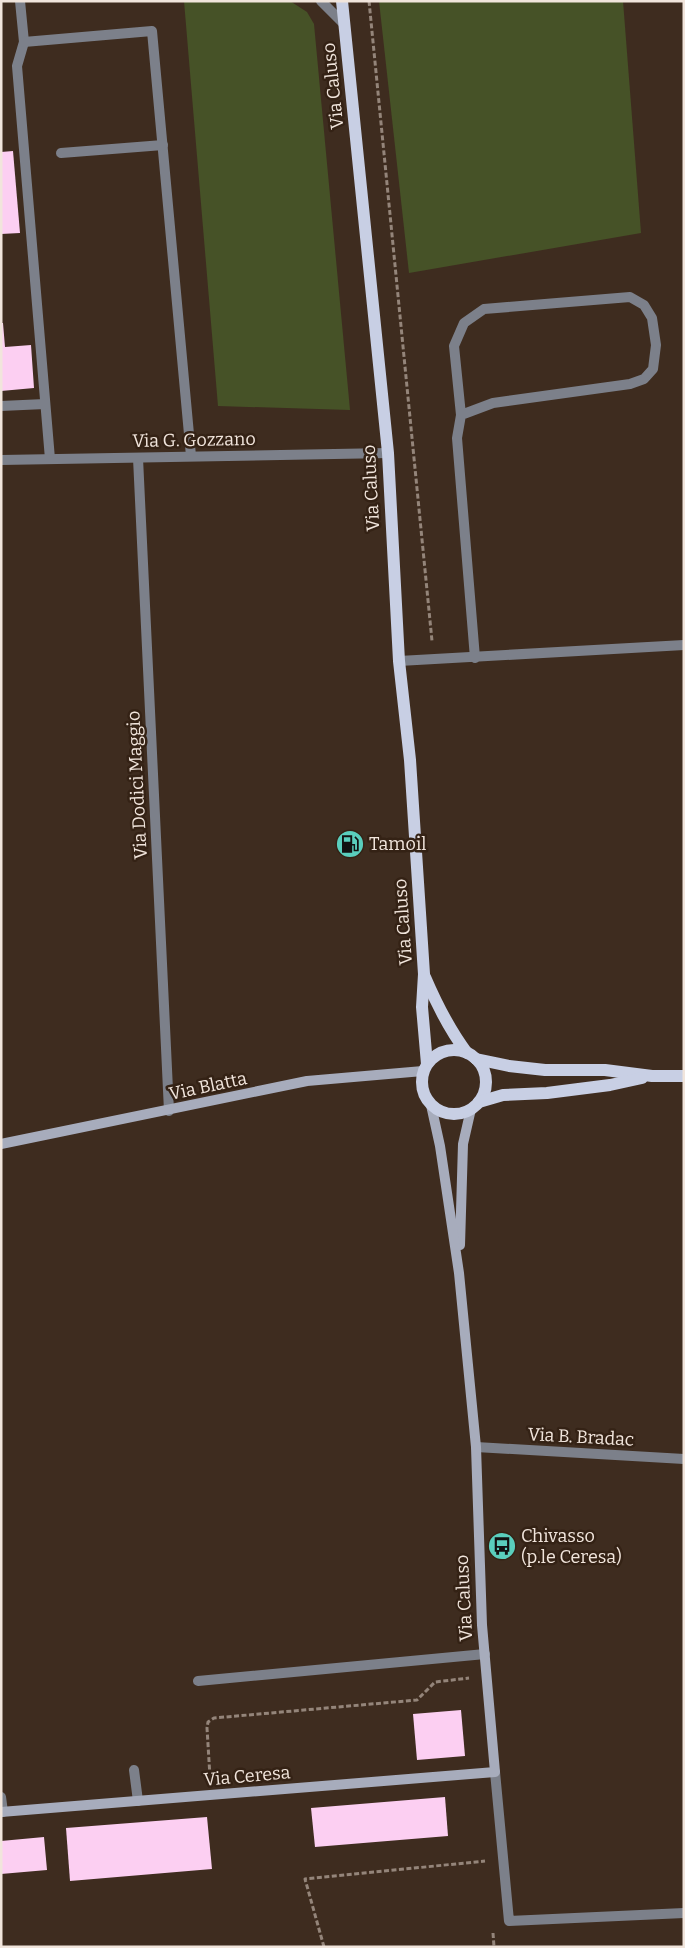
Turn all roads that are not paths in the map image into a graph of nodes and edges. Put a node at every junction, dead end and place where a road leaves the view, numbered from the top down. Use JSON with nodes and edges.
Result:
{"nodes":[{"id":1,"x":20,"y":1,"type":"edge"},
{"id":2,"x":321,"y":1,"type":"edge"},
{"id":3,"x":342,"y":1,"type":"edge"},
{"id":4,"x":345,"y":25,"type":"junction"},
{"id":5,"x":24,"y":42,"type":"junction"},
{"id":6,"x":163,"y":145,"type":"junction"},
{"id":7,"x":61,"y":153,"type":"dead end"},
{"id":8,"x":45,"y":404,"type":"junction"},
{"id":9,"x":1,"y":406,"type":"edge"},
{"id":10,"x":461,"y":415,"type":"junction"},
{"id":11,"x":388,"y":453,"type":"junction"},
{"id":12,"x":191,"y":456,"type":"junction"},
{"id":13,"x":138,"y":458,"type":"junction"},
{"id":14,"x":50,"y":459,"type":"junction"},
{"id":15,"x":1,"y":460,"type":"edge"},
{"id":16,"x":684,"y":645,"type":"edge"},
{"id":17,"x":475,"y":658,"type":"junction"},
{"id":18,"x":399,"y":661,"type":"junction"},
{"id":19,"x":424,"y":974,"type":"junction"},
{"id":20,"x":472,"y":1056,"type":"junction"},
{"id":21,"x":425,"y":1068,"type":"junction"},
{"id":22,"x":652,"y":1076,"type":"junction"},
{"id":23,"x":684,"y":1076,"type":"edge"},
{"id":24,"x":431,"y":1105,"type":"junction"},
{"id":25,"x":475,"y":1106,"type":"junction"},
{"id":26,"x":169,"y":1111,"type":"junction"},
{"id":27,"x":1,"y":1144,"type":"edge"},
{"id":28,"x":459,"y":1273,"type":"junction"},
{"id":29,"x":476,"y":1447,"type":"junction"},
{"id":30,"x":684,"y":1459,"type":"edge"},
{"id":31,"x":485,"y":1654,"type":"junction"},
{"id":32,"x":198,"y":1681,"type":"dead end"},
{"id":33,"x":134,"y":1770,"type":"dead end"},
{"id":34,"x":495,"y":1772,"type":"junction"},
{"id":35,"x":1,"y":1796,"type":"edge"},
{"id":36,"x":138,"y":1801,"type":"junction"},
{"id":37,"x":2,"y":1812,"type":"edge"},
{"id":38,"x":684,"y":1913,"type":"edge"}],
"edges":[{"from":1,"to":5,"type":"street"},
{"from":2,"to":4,"type":"street"},
{"from":3,"to":4,"type":"main road","name":"Via Caluso"},
{"from":4,"to":11,"type":"main road","name":"Via Caluso"},
{"from":5,"to":6,"type":"street"},
{"from":5,"to":8,"type":"street"},
{"from":6,"to":7,"type":"street"},
{"from":6,"to":12,"type":"street"},
{"from":8,"to":9,"type":"street"},
{"from":8,"to":14,"type":"street"},
{"from":10,"to":10,"type":"street"},
{"from":10,"to":17,"type":"street"},
{"from":11,"to":12,"type":"street","name":"Via G. Gozzano"},
{"from":11,"to":18,"type":"main road","name":"Via Caluso"},
{"from":12,"to":13,"type":"street","name":"Via G. Gozzano"},
{"from":13,"to":14,"type":"street","name":"Via G. Gozzano"},
{"from":13,"to":26,"type":"street","name":"Via Dodici Maggio"},
{"from":14,"to":15,"type":"street","name":"Via G. Gozzano"},
{"from":16,"to":17,"type":"street"},
{"from":17,"to":18,"type":"street"},
{"from":18,"to":19,"type":"main road","name":"Via Caluso"},
{"from":19,"to":20,"type":"main road","name":"Via Caluso"},
{"from":19,"to":21,"type":"main road","name":"Via Caluso"},
{"from":20,"to":21,"type":"main road"},
{"from":20,"to":22,"type":"main road"},
{"from":20,"to":25,"type":"main road"},
{"from":21,"to":24,"type":"main road"},
{"from":21,"to":26,"type":"street","name":"Via Blatta"},
{"from":22,"to":23,"type":"main road"},
{"from":22,"to":25,"type":"main road"},
{"from":24,"to":25,"type":"main road"},
{"from":24,"to":28,"type":"street","name":"Via Caluso"},
{"from":25,"to":28,"type":"street","name":"Via Caluso"},
{"from":26,"to":27,"type":"street","name":"Via Blatta"},
{"from":28,"to":29,"type":"street","name":"Via Caluso"},
{"from":29,"to":30,"type":"street","name":"Via B. Bradac"},
{"from":29,"to":31,"type":"street","name":"Via Caluso"},
{"from":31,"to":32,"type":"street"},
{"from":31,"to":34,"type":"street","name":"Via Caluso"},
{"from":33,"to":36,"type":"street"},
{"from":34,"to":36,"type":"street","name":"Via Ceresa"},
{"from":34,"to":38,"type":"street","name":"Via Caluso"},
{"from":35,"to":37,"type":"street"},
{"from":36,"to":37,"type":"street","name":"Via Ceresa"}]}
